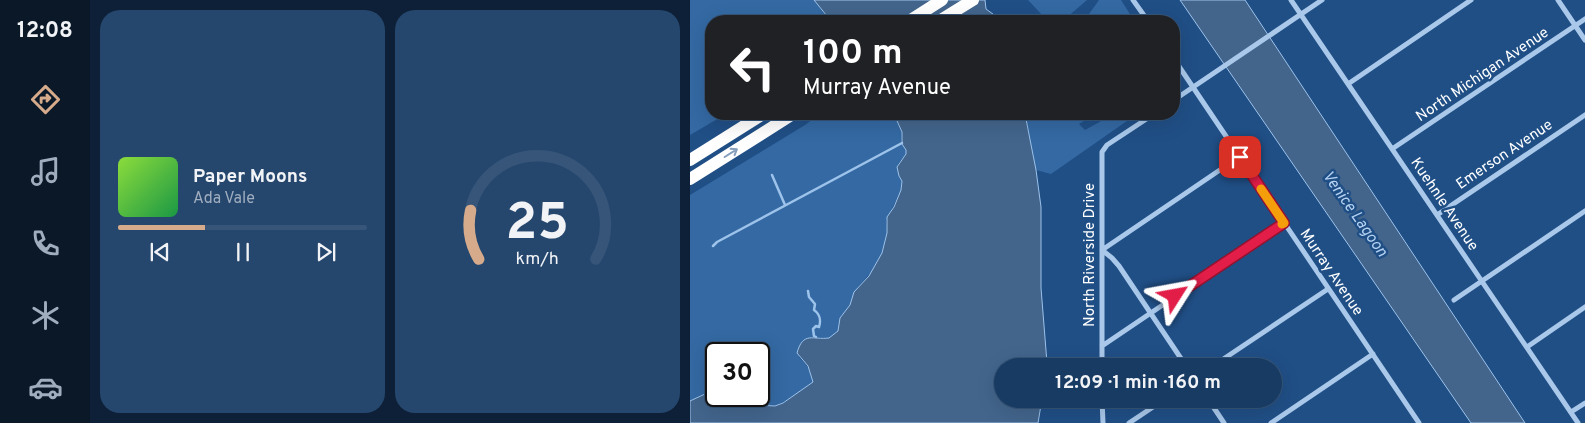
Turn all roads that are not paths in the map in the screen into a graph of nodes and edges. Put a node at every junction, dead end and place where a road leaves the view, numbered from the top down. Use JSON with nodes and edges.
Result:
{"nodes":[{"id":1,"x":942,"y":0,"type":"edge"},
{"id":2,"x":973,"y":0,"type":"edge"},
{"id":3,"x":1133,"y":0,"type":"edge"},
{"id":4,"x":1291,"y":0,"type":"edge"},
{"id":5,"x":1322,"y":0,"type":"edge"},
{"id":6,"x":1471,"y":0,"type":"edge"},
{"id":7,"x":1558,"y":0,"type":"edge"},
{"id":8,"x":1301,"y":14,"type":"junction"},
{"id":9,"x":918,"y":15,"type":"edge"},
{"id":10,"x":949,"y":15,"type":"edge"},
{"id":11,"x":1144,"y":15,"type":"edge"},
{"id":12,"x":1585,"y":19,"type":"edge"},
{"id":13,"x":1576,"y":26,"type":"junction"},
{"id":14,"x":1585,"y":40,"type":"edge"},
{"id":15,"x":1180,"y":68,"type":"edge"},
{"id":16,"x":1348,"y":84,"type":"junction"},
{"id":17,"x":1193,"y":88,"type":"junction"},
{"id":18,"x":1180,"y":96,"type":"edge"},
{"id":19,"x":1585,"y":115,"type":"edge"},
{"id":20,"x":753,"y":120,"type":"edge"},
{"id":21,"x":784,"y":120,"type":"edge"},
{"id":22,"x":1145,"y":120,"type":"edge"},
{"id":23,"x":1392,"y":149,"type":"junction"},
{"id":24,"x":1240,"y":157,"type":"junction"},
{"id":25,"x":690,"y":160,"type":"edge"},
{"id":26,"x":690,"y":180,"type":"edge"},
{"id":27,"x":1585,"y":211,"type":"edge"},
{"id":28,"x":1437,"y":215,"type":"junction"},
{"id":29,"x":1284,"y":223,"type":"junction"},
{"id":30,"x":1102,"y":250,"type":"junction"},
{"id":31,"x":1482,"y":281,"type":"junction"},
{"id":32,"x":1328,"y":289,"type":"junction"},
{"id":33,"x":1454,"y":300,"type":"dead end"},
{"id":34,"x":1585,"y":307,"type":"edge"},
{"id":35,"x":1150,"y":313,"type":"junction"},
{"id":36,"x":1102,"y":346,"type":"junction"},
{"id":37,"x":1526,"y":347,"type":"junction"},
{"id":38,"x":1373,"y":354,"type":"junction"},
{"id":39,"x":1102,"y":358,"type":"edge"},
{"id":40,"x":1181,"y":358,"type":"edge"},
{"id":41,"x":1225,"y":358,"type":"edge"},
{"id":42,"x":1585,"y":403,"type":"edge"},
{"id":43,"x":1102,"y":408,"type":"edge"},
{"id":44,"x":1152,"y":408,"type":"edge"},
{"id":45,"x":1214,"y":408,"type":"edge"},
{"id":46,"x":1571,"y":412,"type":"junction"},
{"id":47,"x":1417,"y":422,"type":"edge"},
{"id":48,"x":1103,"y":423,"type":"edge"},
{"id":49,"x":1129,"y":423,"type":"edge"},
{"id":50,"x":1224,"y":423,"type":"edge"},
{"id":51,"x":1271,"y":423,"type":"edge"},
{"id":52,"x":1578,"y":423,"type":"edge"}],
"edges":[{"from":1,"to":9,"type":"highway"},
{"from":2,"to":10,"type":"highway"},
{"from":3,"to":11,"type":"street"},
{"from":4,"to":8,"type":"street","name":"Kuehnle Avenue"},
{"from":5,"to":8,"type":"street"},
{"from":6,"to":16,"type":"street"},
{"from":7,"to":13,"type":"street"},
{"from":8,"to":16,"type":"street","name":"Kuehnle Avenue"},
{"from":8,"to":17,"type":"street"},
{"from":12,"to":13,"type":"street","name":"North Michigan Avenue"},
{"from":13,"to":14,"type":"street"},
{"from":13,"to":23,"type":"street","name":"North Michigan Avenue"},
{"from":15,"to":17,"type":"street","name":"Murray Avenue"},
{"from":16,"to":23,"type":"street","name":"Kuehnle Avenue"},
{"from":17,"to":18,"type":"street"},
{"from":17,"to":24,"type":"street","name":"Murray Avenue"},
{"from":19,"to":28,"type":"street","name":"Emerson Avenue"},
{"from":20,"to":25,"type":"highway"},
{"from":26,"to":21,"type":"highway","one_way":true},
{"from":22,"to":30,"type":"street","name":"North Riverside Drive"},
{"from":23,"to":28,"type":"street","name":"Kuehnle Avenue"},
{"from":24,"to":29,"type":"street","name":"Murray Avenue"},
{"from":24,"to":30,"type":"street"},
{"from":27,"to":31,"type":"street"},
{"from":28,"to":31,"type":"street","name":"Kuehnle Avenue"},
{"from":29,"to":32,"type":"street","name":"Murray Avenue"},
{"from":29,"to":35,"type":"street"},
{"from":30,"to":35,"type":"street"},
{"from":30,"to":36,"type":"street","name":"North Riverside Drive"},
{"from":31,"to":33,"type":"street"},
{"from":31,"to":37,"type":"street","name":"Kuehnle Avenue"},
{"from":32,"to":38,"type":"street","name":"Murray Avenue"},
{"from":32,"to":41,"type":"street"},
{"from":34,"to":37,"type":"street"},
{"from":35,"to":36,"type":"street"},
{"from":35,"to":40,"type":"street"},
{"from":36,"to":39,"type":"street","name":"North Riverside Drive"},
{"from":37,"to":46,"type":"street","name":"Kuehnle Avenue"},
{"from":38,"to":47,"type":"street","name":"Murray Avenue"},
{"from":38,"to":51,"type":"street"},
{"from":42,"to":46,"type":"street"},
{"from":43,"to":48,"type":"street"},
{"from":44,"to":49,"type":"street"},
{"from":45,"to":50,"type":"street"},
{"from":46,"to":52,"type":"street","name":"Kuehnle Avenue"}]}
